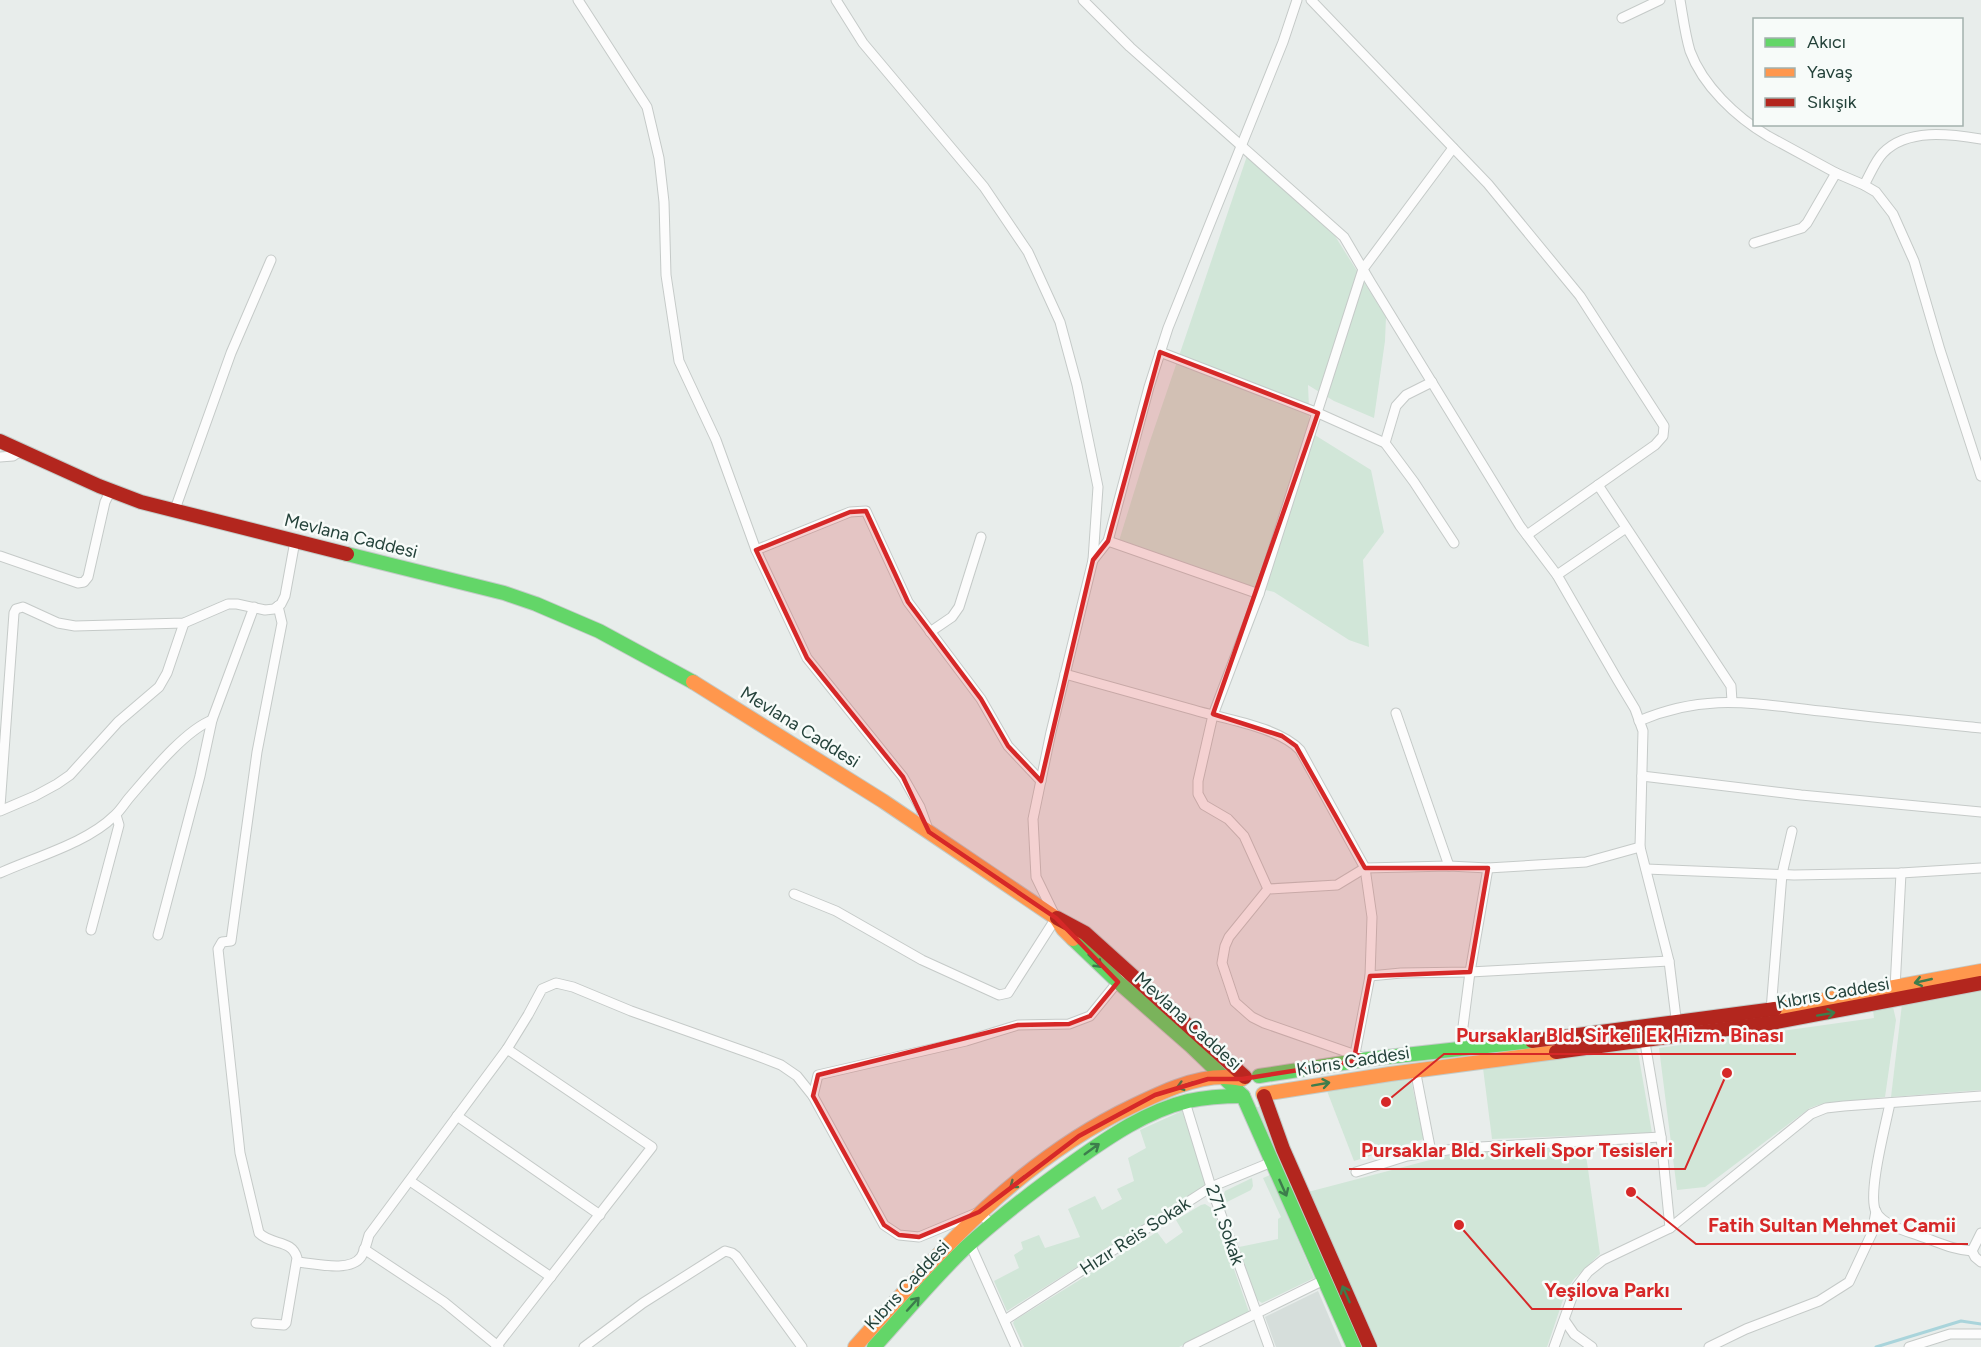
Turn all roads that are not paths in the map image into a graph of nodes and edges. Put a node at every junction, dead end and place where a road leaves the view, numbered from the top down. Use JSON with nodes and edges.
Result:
{"nodes":[{"id":1,"x":578,"y":0,"type":"edge"},
{"id":2,"x":836,"y":0,"type":"edge"},
{"id":3,"x":1083,"y":0,"type":"edge"},
{"id":4,"x":1297,"y":0,"type":"edge"},
{"id":5,"x":1311,"y":0,"type":"edge"},
{"id":6,"x":1660,"y":0,"type":"edge"},
{"id":7,"x":1680,"y":0,"type":"edge"},
{"id":8,"x":1622,"y":18,"type":"dead end"},
{"id":9,"x":1981,"y":139,"type":"edge"},
{"id":10,"x":1240,"y":146,"type":"junction"},
{"id":11,"x":1453,"y":148,"type":"junction"},
{"id":12,"x":1836,"y":172,"type":"junction"},
{"id":13,"x":1864,"y":185,"type":"junction"},
{"id":14,"x":1754,"y":243,"type":"dead end"},
{"id":15,"x":271,"y":260,"type":"dead end"},
{"id":16,"x":1363,"y":269,"type":"junction"},
{"id":17,"x":1160,"y":352,"type":"junction"},
{"id":18,"x":1432,"y":382,"type":"junction"},
{"id":19,"x":1318,"y":412,"type":"junction"},
{"id":20,"x":0,"y":441,"type":"edge"},
{"id":21,"x":1385,"y":443,"type":"junction"},
{"id":22,"x":20,"y":451,"type":"junction"},
{"id":23,"x":0,"y":457,"type":"edge"},
{"id":24,"x":1981,"y":476,"type":"edge"},
{"id":25,"x":1598,"y":485,"type":"junction"},
{"id":26,"x":111,"y":490,"type":"junction"},
{"id":27,"x":174,"y":512,"type":"junction"},
{"id":28,"x":1626,"y":528,"type":"junction"},
{"id":29,"x":1527,"y":535,"type":"junction"},
{"id":30,"x":981,"y":537,"type":"dead end"},
{"id":31,"x":295,"y":541,"type":"junction"},
{"id":32,"x":1108,"y":541,"type":"junction"},
{"id":33,"x":1454,"y":543,"type":"dead end"},
{"id":34,"x":756,"y":550,"type":"junction"},
{"id":35,"x":0,"y":556,"type":"edge"},
{"id":36,"x":1093,"y":560,"type":"junction"},
{"id":37,"x":1557,"y":575,"type":"junction"},
{"id":38,"x":1259,"y":594,"type":"junction"},
{"id":39,"x":278,"y":606,"type":"junction"},
{"id":40,"x":255,"y":607,"type":"junction"},
{"id":41,"x":184,"y":623,"type":"junction"},
{"id":42,"x":930,"y":632,"type":"junction"},
{"id":43,"x":1065,"y":674,"type":"junction"},
{"id":44,"x":1732,"y":701,"type":"junction"},
{"id":45,"x":1396,"y":713,"type":"dead end"},
{"id":46,"x":1213,"y":716,"type":"junction"},
{"id":47,"x":212,"y":720,"type":"junction"},
{"id":48,"x":1639,"y":721,"type":"junction"},
{"id":49,"x":1981,"y":728,"type":"edge"},
{"id":50,"x":1642,"y":776,"type":"junction"},
{"id":51,"x":1041,"y":781,"type":"junction"},
{"id":52,"x":0,"y":809,"type":"edge"},
{"id":53,"x":1981,"y":812,"type":"edge"},
{"id":54,"x":116,"y":815,"type":"junction"},
{"id":55,"x":1792,"y":831,"type":"dead end"},
{"id":56,"x":929,"y":832,"type":"junction"},
{"id":57,"x":1640,"y":847,"type":"junction"},
{"id":58,"x":1449,"y":866,"type":"junction"},
{"id":59,"x":1365,"y":868,"type":"junction"},
{"id":60,"x":1488,"y":868,"type":"junction"},
{"id":61,"x":1981,"y":868,"type":"edge"},
{"id":62,"x":1646,"y":870,"type":"junction"},
{"id":63,"x":0,"y":873,"type":"edge"},
{"id":64,"x":1901,"y":873,"type":"junction"},
{"id":65,"x":1782,"y":874,"type":"junction"},
{"id":66,"x":1268,"y":889,"type":"junction"},
{"id":67,"x":794,"y":894,"type":"dead end"},
{"id":68,"x":1056,"y":918,"type":"junction"},
{"id":69,"x":91,"y":930,"type":"dead end"},
{"id":70,"x":158,"y":935,"type":"dead end"},
{"id":71,"x":1669,"y":961,"type":"junction"},
{"id":72,"x":1981,"y":971,"type":"edge"},
{"id":73,"x":1470,"y":972,"type":"junction"},
{"id":74,"x":1370,"y":976,"type":"junction"},
{"id":75,"x":1122,"y":977,"type":"junction"},
{"id":76,"x":1981,"y":983,"type":"edge"},
{"id":77,"x":1895,"y":988,"type":"junction"},
{"id":78,"x":1771,"y":1010,"type":"junction"},
{"id":79,"x":1677,"y":1020,"type":"junction"},
{"id":80,"x":1641,"y":1026,"type":"junction"},
{"id":81,"x":1677,"y":1036,"type":"junction"},
{"id":82,"x":1644,"y":1041,"type":"junction"},
{"id":83,"x":507,"y":1048,"type":"junction"},
{"id":84,"x":1460,"y":1050,"type":"junction"},
{"id":85,"x":1355,"y":1054,"type":"junction"},
{"id":86,"x":1369,"y":1059,"type":"junction"},
{"id":87,"x":1415,"y":1069,"type":"junction"},
{"id":88,"x":1224,"y":1077,"type":"junction"},
{"id":89,"x":1249,"y":1078,"type":"junction"},
{"id":90,"x":1263,"y":1094,"type":"junction"},
{"id":91,"x":813,"y":1096,"type":"junction"},
{"id":92,"x":1243,"y":1096,"type":"junction"},
{"id":93,"x":1981,"y":1096,"type":"edge"},
{"id":94,"x":1185,"y":1101,"type":"junction"},
{"id":95,"x":1890,"y":1102,"type":"junction"},
{"id":96,"x":457,"y":1116,"type":"junction"},
{"id":97,"x":1661,"y":1137,"type":"junction"},
{"id":98,"x":1431,"y":1152,"type":"junction"},
{"id":99,"x":1272,"y":1162,"type":"junction"},
{"id":100,"x":1356,"y":1172,"type":"dead end"},
{"id":101,"x":410,"y":1181,"type":"junction"},
{"id":102,"x":1211,"y":1187,"type":"junction"},
{"id":103,"x":1876,"y":1211,"type":"junction"},
{"id":104,"x":979,"y":1212,"type":"junction"},
{"id":105,"x":600,"y":1215,"type":"junction"},
{"id":106,"x":991,"y":1224,"type":"junction"},
{"id":107,"x":1670,"y":1228,"type":"junction"},
{"id":108,"x":1981,"y":1233,"type":"edge"},
{"id":109,"x":970,"y":1244,"type":"junction"},
{"id":110,"x":364,"y":1250,"type":"junction"},
{"id":111,"x":1972,"y":1251,"type":"junction"},
{"id":112,"x":297,"y":1262,"type":"junction"},
{"id":113,"x":1981,"y":1262,"type":"edge"},
{"id":114,"x":551,"y":1276,"type":"junction"},
{"id":115,"x":1324,"y":1280,"type":"junction"},
{"id":116,"x":1255,"y":1313,"type":"junction"},
{"id":117,"x":1005,"y":1320,"type":"junction"},
{"id":118,"x":1565,"y":1321,"type":"junction"},
{"id":119,"x":256,"y":1323,"type":"dead end"},
{"id":120,"x":1981,"y":1334,"type":"edge"},
{"id":121,"x":498,"y":1346,"type":"edge"},
{"id":122,"x":1590,"y":1346,"type":"edge"},
{"id":123,"x":585,"y":1347,"type":"edge"},
{"id":124,"x":802,"y":1347,"type":"edge"},
{"id":125,"x":855,"y":1347,"type":"edge"},
{"id":126,"x":874,"y":1347,"type":"edge"},
{"id":127,"x":1016,"y":1347,"type":"edge"},
{"id":128,"x":1188,"y":1347,"type":"edge"},
{"id":129,"x":1269,"y":1347,"type":"edge"},
{"id":130,"x":1354,"y":1347,"type":"edge"},
{"id":131,"x":1370,"y":1347,"type":"edge"},
{"id":132,"x":1554,"y":1347,"type":"edge"},
{"id":133,"x":1709,"y":1347,"type":"edge"},
{"id":134,"x":1909,"y":1347,"type":"edge"}],
"edges":[{"from":1,"to":34,"type":"street"},
{"from":2,"to":36,"type":"street"},
{"from":3,"to":10,"type":"street"},
{"from":4,"to":10,"type":"street"},
{"from":5,"to":11,"type":"street"},
{"from":6,"to":8,"type":"street"},
{"from":7,"to":12,"type":"street"},
{"from":9,"to":13,"type":"street"},
{"from":10,"to":16,"type":"street"},
{"from":10,"to":17,"type":"street"},
{"from":11,"to":16,"type":"street"},
{"from":11,"to":25,"type":"street"},
{"from":12,"to":13,"type":"street"},
{"from":12,"to":14,"type":"street"},
{"from":13,"to":24,"type":"street"},
{"from":15,"to":27,"type":"street"},
{"from":16,"to":18,"type":"street"},
{"from":16,"to":19,"type":"street"},
{"from":17,"to":19,"type":"street"},
{"from":17,"to":32,"type":"street"},
{"from":18,"to":21,"type":"street"},
{"from":18,"to":29,"type":"street"},
{"from":19,"to":21,"type":"street"},
{"from":19,"to":38,"type":"street"},
{"from":20,"to":22,"type":"main road","name":"Mevlana Caddesi"},
{"from":21,"to":33,"type":"street"},
{"from":22,"to":23,"type":"street"},
{"from":22,"to":26,"type":"main road","name":"Mevlana Caddesi"},
{"from":25,"to":28,"type":"street"},
{"from":25,"to":29,"type":"street"},
{"from":26,"to":27,"type":"main road","name":"Mevlana Caddesi"},
{"from":26,"to":35,"type":"street"},
{"from":27,"to":31,"type":"main road","name":"Mevlana Caddesi"},
{"from":28,"to":37,"type":"street"},
{"from":28,"to":44,"type":"street"},
{"from":29,"to":37,"type":"street"},
{"from":30,"to":42,"type":"street"},
{"from":31,"to":39,"type":"street"},
{"from":31,"to":56,"type":"main road","name":"Mevlana Caddesi"},
{"from":32,"to":36,"type":"street"},
{"from":32,"to":38,"type":"street"},
{"from":34,"to":42,"type":"street"},
{"from":34,"to":56,"type":"street"},
{"from":36,"to":43,"type":"street"},
{"from":37,"to":48,"type":"street"},
{"from":38,"to":46,"type":"street"},
{"from":39,"to":40,"type":"street"},
{"from":39,"to":112,"type":"street"},
{"from":40,"to":41,"type":"street"},
{"from":40,"to":47,"type":"street"},
{"from":41,"to":52,"type":"street"},
{"from":41,"to":52,"type":"street"},
{"from":42,"to":51,"type":"street"},
{"from":43,"to":46,"type":"street"},
{"from":43,"to":51,"type":"street"},
{"from":44,"to":48,"type":"street"},
{"from":44,"to":49,"type":"street"},
{"from":45,"to":58,"type":"street"},
{"from":46,"to":59,"type":"street"},
{"from":46,"to":66,"type":"street"},
{"from":47,"to":54,"type":"street"},
{"from":47,"to":70,"type":"street"},
{"from":48,"to":50,"type":"street"},
{"from":50,"to":53,"type":"street"},
{"from":50,"to":57,"type":"street"},
{"from":51,"to":68,"type":"street"},
{"from":54,"to":63,"type":"street"},
{"from":54,"to":69,"type":"street"},
{"from":55,"to":65,"type":"street"},
{"from":56,"to":68,"type":"main road","name":"Mevlana Caddesi"},
{"from":57,"to":60,"type":"street"},
{"from":57,"to":62,"type":"street"},
{"from":58,"to":59,"type":"street"},
{"from":58,"to":60,"type":"street"},
{"from":59,"to":66,"type":"street"},
{"from":59,"to":74,"type":"street"},
{"from":60,"to":73,"type":"street"},
{"from":61,"to":64,"type":"street"},
{"from":62,"to":65,"type":"street"},
{"from":62,"to":71,"type":"street"},
{"from":64,"to":65,"type":"street"},
{"from":64,"to":77,"type":"street"},
{"from":65,"to":78,"type":"street"},
{"from":66,"to":85,"type":"street"},
{"from":67,"to":68,"type":"street"},
{"from":68,"to":75,"type":"main road","name":"Mevlana Caddesi"},
{"from":71,"to":73,"type":"street"},
{"from":71,"to":79,"type":"street"},
{"from":72,"to":77,"type":"main road","one_way":true},
{"from":73,"to":74,"type":"street"},
{"from":73,"to":84,"type":"street"},
{"from":74,"to":85,"type":"street"},
{"from":75,"to":88,"type":"main road","name":"Mevlana Caddesi"},
{"from":75,"to":89,"type":"main road"},
{"from":75,"to":91,"type":"street"},
{"from":81,"to":76,"type":"main road","name":"Kıbrıs Caddesi","one_way":true},
{"from":77,"to":78,"type":"main road"},
{"from":78,"to":79,"type":"main road"},
{"from":79,"to":80,"type":"main road"},
{"from":79,"to":81,"type":"street"},
{"from":80,"to":82,"type":"street"},
{"from":80,"to":84,"type":"main road"},
{"from":81,"to":82,"type":"main road","name":"Kıbrıs Caddesi"},
{"from":82,"to":87,"type":"main road","name":"Kıbrıs Caddesi"},
{"from":82,"to":97,"type":"street"},
{"from":83,"to":91,"type":"street"},
{"from":83,"to":96,"type":"street"},
{"from":83,"to":105,"type":"street"},
{"from":84,"to":86,"type":"main road"},
{"from":85,"to":86,"type":"street"},
{"from":86,"to":89,"type":"main road"},
{"from":90,"to":87,"type":"main road","name":"Kıbrıs Caddesi","one_way":true},
{"from":87,"to":98,"type":"street"},
{"from":88,"to":89,"type":"main road"},
{"from":88,"to":92,"type":"main road","name":"Mevlana Caddesi"},
{"from":88,"to":104,"type":"main road","one_way":true},
{"from":89,"to":90,"type":"main road"},
{"from":89,"to":92,"type":"main road"},
{"from":90,"to":92,"type":"main road"},
{"from":131,"to":90,"type":"main road","one_way":true},
{"from":91,"to":104,"type":"street"},
{"from":92,"to":94,"type":"main road","name":"Kıbrıs Caddesi"},
{"from":92,"to":99,"type":"main road","name":"Mevlana Caddesi"},
{"from":93,"to":95,"type":"street"},
{"from":94,"to":102,"type":"street","name":"271. Sokak"},
{"from":106,"to":94,"type":"main road","name":"Kıbrıs Caddesi","one_way":true},
{"from":95,"to":103,"type":"street"},
{"from":95,"to":107,"type":"street"},
{"from":96,"to":101,"type":"street"},
{"from":96,"to":105,"type":"street"},
{"from":97,"to":98,"type":"street"},
{"from":97,"to":107,"type":"street"},
{"from":98,"to":100,"type":"street"},
{"from":99,"to":102,"type":"street","name":"Hızır Reis Sokak"},
{"from":99,"to":115,"type":"main road","name":"Mevlana Caddesi","one_way":true},
{"from":101,"to":110,"type":"street"},
{"from":101,"to":114,"type":"street"},
{"from":102,"to":116,"type":"street","name":"271. Sokak"},
{"from":102,"to":117,"type":"street","name":"Hızır Reis Sokak"},
{"from":103,"to":111,"type":"street"},
{"from":103,"to":133,"type":"street"},
{"from":104,"to":106,"type":"street"},
{"from":104,"to":125,"type":"main road"},
{"from":105,"to":114,"type":"street"},
{"from":106,"to":109,"type":"main road","name":"Kıbrıs Caddesi"},
{"from":107,"to":118,"type":"street"},
{"from":108,"to":111,"type":"street"},
{"from":109,"to":117,"type":"street"},
{"from":126,"to":109,"type":"main road","name":"Kıbrıs Caddesi","one_way":true},
{"from":110,"to":112,"type":"street"},
{"from":110,"to":121,"type":"street"},
{"from":111,"to":113,"type":"street"},
{"from":112,"to":119,"type":"street"},
{"from":114,"to":121,"type":"street"},
{"from":115,"to":116,"type":"street"},
{"from":115,"to":130,"type":"main road","name":"Mevlana Caddesi"},
{"from":116,"to":128,"type":"street"},
{"from":116,"to":129,"type":"street","name":"271. Sokak"},
{"from":117,"to":127,"type":"street"},
{"from":118,"to":122,"type":"street"},
{"from":118,"to":132,"type":"street"},
{"from":120,"to":134,"type":"street"},
{"from":123,"to":124,"type":"street"}]}
